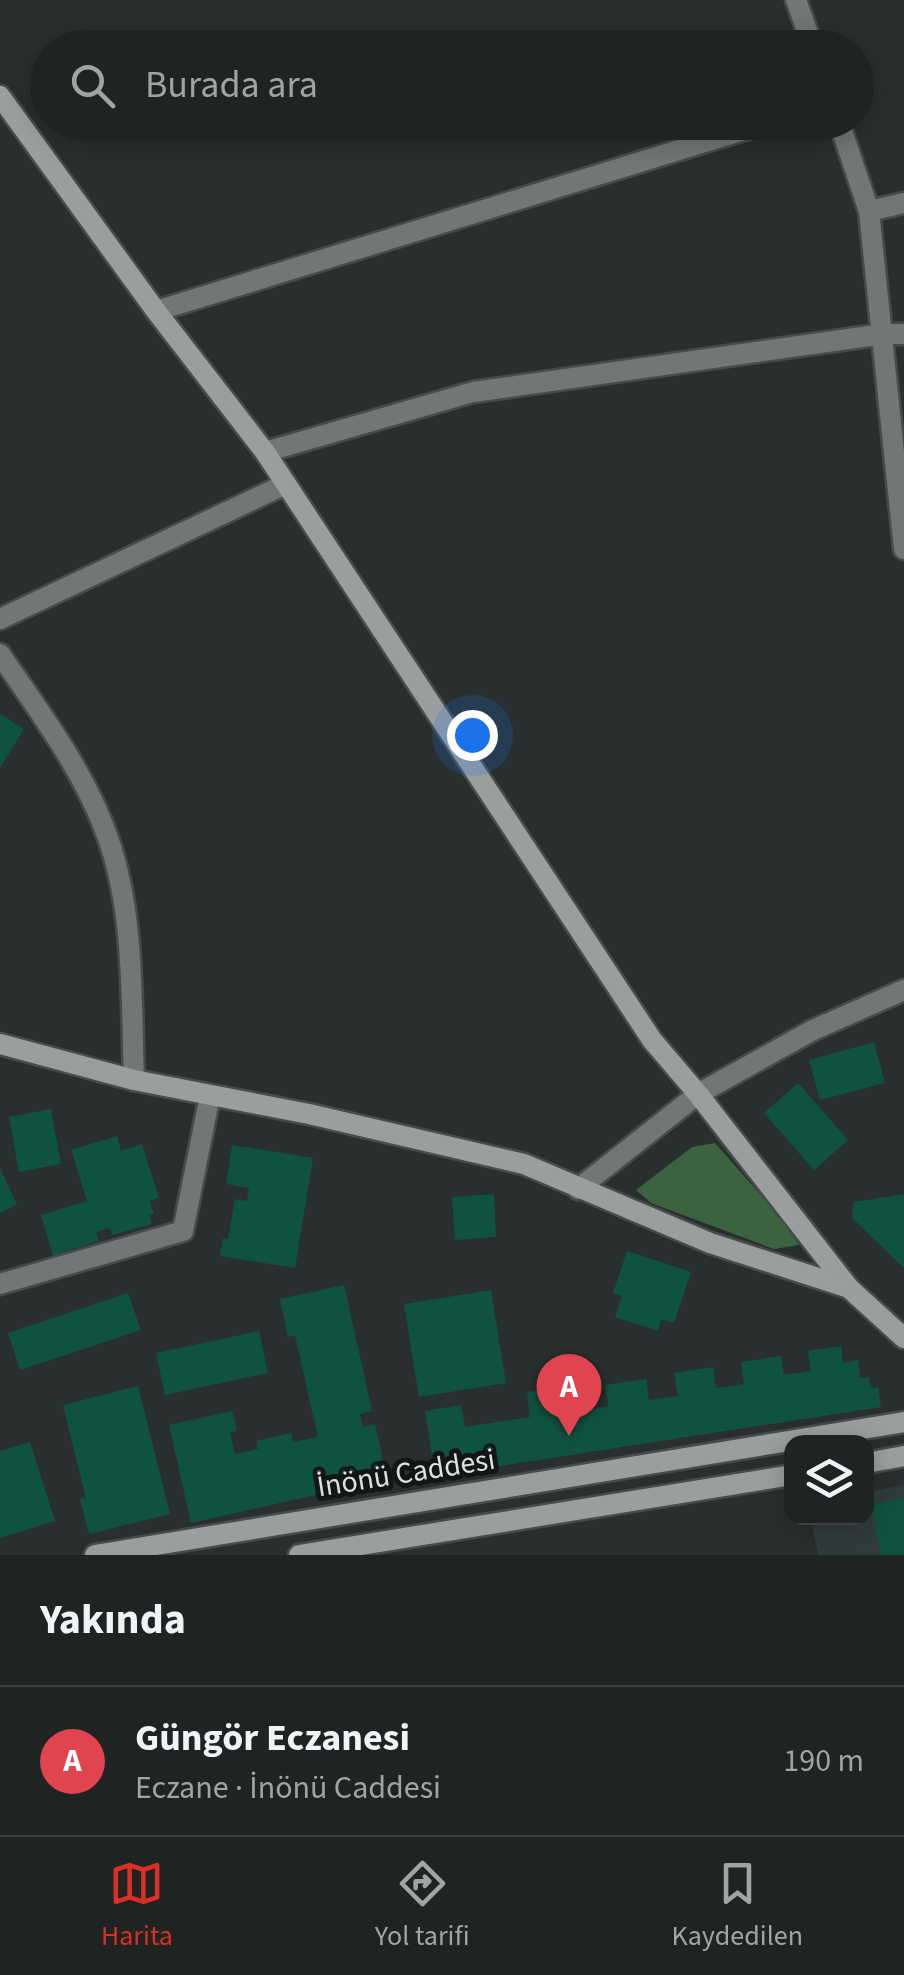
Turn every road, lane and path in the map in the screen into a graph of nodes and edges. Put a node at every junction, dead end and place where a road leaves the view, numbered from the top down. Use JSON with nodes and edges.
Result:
{"nodes":[{"id":1,"x":796,"y":0,"type":"edge"},
{"id":2,"x":807,"y":30,"type":"edge"},
{"id":3,"x":0,"y":96,"type":"edge"},
{"id":4,"x":30,"y":137,"type":"edge"},
{"id":5,"x":32,"y":140,"type":"edge"},
{"id":6,"x":712,"y":140,"type":"edge"},
{"id":7,"x":844,"y":140,"type":"edge"},
{"id":8,"x":904,"y":203,"type":"edge"},
{"id":9,"x":869,"y":211,"type":"junction"},
{"id":10,"x":156,"y":311,"type":"junction"},
{"id":11,"x":894,"y":334,"type":"edge"},
{"id":12,"x":265,"y":452,"type":"junction"},
{"id":13,"x":286,"y":484,"type":"junction"},
{"id":14,"x":904,"y":549,"type":"edge"},
{"id":15,"x":0,"y":618,"type":"edge"},
{"id":16,"x":0,"y":654,"type":"edge"},
{"id":17,"x":904,"y":990,"type":"edge"},
{"id":18,"x":0,"y":1044,"type":"edge"},
{"id":19,"x":134,"y":1080,"type":"junction"},
{"id":20,"x":698,"y":1094,"type":"junction"},
{"id":21,"x":210,"y":1095,"type":"junction"},
{"id":22,"x":578,"y":1189,"type":"junction"},
{"id":23,"x":0,"y":1284,"type":"edge"},
{"id":24,"x":849,"y":1288,"type":"junction"},
{"id":25,"x":904,"y":1338,"type":"edge"},
{"id":26,"x":904,"y":1422,"type":"edge"},
{"id":27,"x":904,"y":1456,"type":"edge"},
{"id":28,"x":874,"y":1461,"type":"edge"},
{"id":29,"x":784,"y":1476,"type":"edge"},
{"id":30,"x":95,"y":1555,"type":"edge"},
{"id":31,"x":299,"y":1555,"type":"edge"}],
"edges":[{"from":1,"to":2,"type":"street"},
{"from":3,"to":4,"type":"street"},
{"from":5,"to":10,"type":"street"},
{"from":6,"to":10,"type":"street"},
{"from":7,"to":9,"type":"street"},
{"from":8,"to":9,"type":"street"},
{"from":9,"to":11,"type":"street"},
{"from":10,"to":12,"type":"street"},
{"from":11,"to":12,"type":"street"},
{"from":11,"to":14,"type":"street"},
{"from":12,"to":13,"type":"street"},
{"from":13,"to":15,"type":"street"},
{"from":13,"to":20,"type":"street"},
{"from":16,"to":19,"type":"street"},
{"from":17,"to":20,"type":"street"},
{"from":18,"to":19,"type":"street"},
{"from":19,"to":21,"type":"street"},
{"from":20,"to":22,"type":"street"},
{"from":20,"to":24,"type":"street"},
{"from":21,"to":22,"type":"street"},
{"from":21,"to":23,"type":"street"},
{"from":22,"to":24,"type":"street"},
{"from":24,"to":25,"type":"street"},
{"from":26,"to":30,"type":"street","name":"İnönü Caddesi"},
{"from":27,"to":28,"type":"street"},
{"from":29,"to":31,"type":"street"}]}
